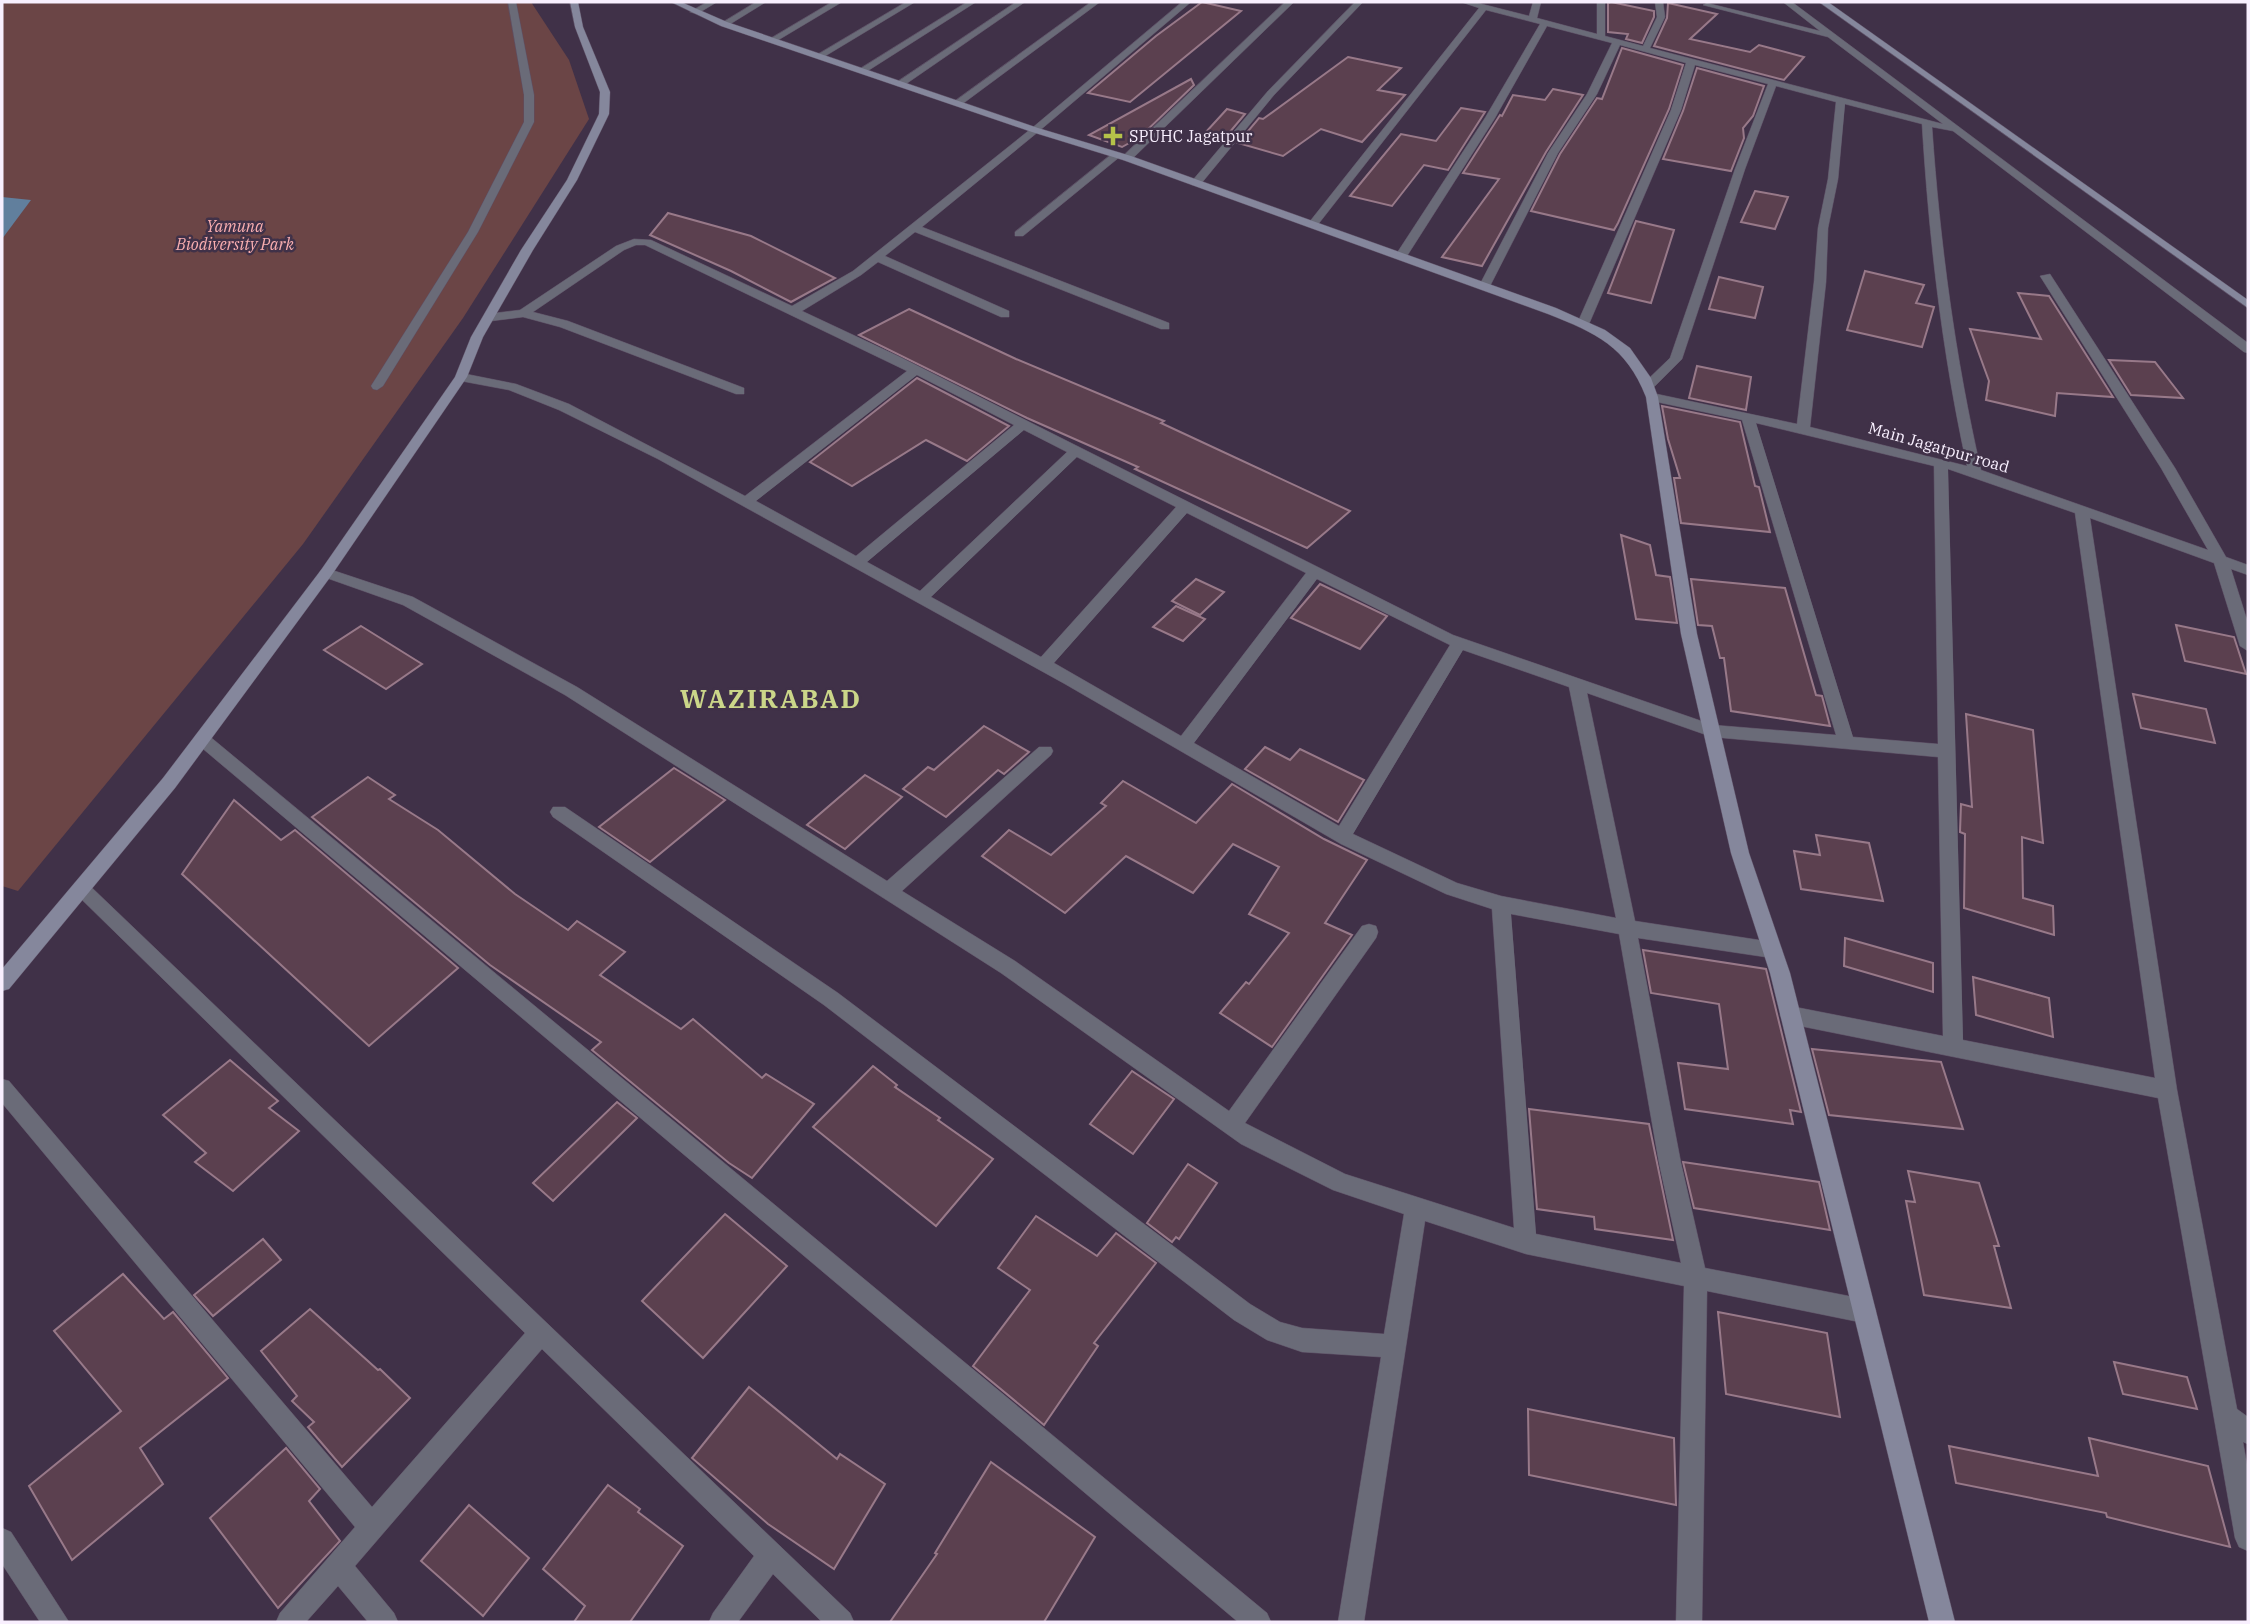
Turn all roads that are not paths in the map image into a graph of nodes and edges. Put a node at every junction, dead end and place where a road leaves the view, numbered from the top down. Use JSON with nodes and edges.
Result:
{"nodes":[{"id":1,"x":512,"y":2,"type":"edge"},
{"id":2,"x":574,"y":2,"type":"edge"},
{"id":3,"x":675,"y":2,"type":"edge"},
{"id":4,"x":713,"y":2,"type":"edge"},
{"id":5,"x":762,"y":2,"type":"edge"},
{"id":6,"x":838,"y":2,"type":"edge"},
{"id":7,"x":911,"y":2,"type":"edge"},
{"id":8,"x":972,"y":2,"type":"edge"},
{"id":9,"x":1021,"y":2,"type":"edge"},
{"id":10,"x":1096,"y":2,"type":"edge"},
{"id":11,"x":1187,"y":2,"type":"edge"},
{"id":12,"x":1290,"y":2,"type":"edge"},
{"id":13,"x":1359,"y":2,"type":"edge"},
{"id":14,"x":1465,"y":2,"type":"edge"},
{"id":15,"x":1537,"y":2,"type":"edge"},
{"id":16,"x":1601,"y":2,"type":"edge"},
{"id":17,"x":1659,"y":2,"type":"edge"},
{"id":18,"x":1787,"y":2,"type":"edge"},
{"id":19,"x":1823,"y":2,"type":"edge"},
{"id":20,"x":1707,"y":5,"type":"dead end"},
{"id":21,"x":1484,"y":7,"type":"junction"},
{"id":22,"x":694,"y":12,"type":"junction"},
{"id":23,"x":1532,"y":20,"type":"junction"},
{"id":24,"x":724,"y":24,"type":"junction"},
{"id":25,"x":1544,"y":24,"type":"junction"},
{"id":26,"x":1832,"y":37,"type":"junction"},
{"id":27,"x":1601,"y":38,"type":"junction"},
{"id":28,"x":772,"y":40,"type":"junction"},
{"id":29,"x":1617,"y":43,"type":"junction"},
{"id":30,"x":1645,"y":50,"type":"junction"},
{"id":31,"x":819,"y":56,"type":"junction"},
{"id":32,"x":1691,"y":62,"type":"junction"},
{"id":33,"x":863,"y":70,"type":"junction"},
{"id":34,"x":1773,"y":83,"type":"junction"},
{"id":35,"x":900,"y":84,"type":"junction"},
{"id":36,"x":1841,"y":101,"type":"junction"},
{"id":37,"x":958,"y":103,"type":"junction"},
{"id":38,"x":1927,"y":123,"type":"junction"},
{"id":39,"x":1035,"y":130,"type":"junction"},
{"id":40,"x":1961,"y":131,"type":"junction"},
{"id":41,"x":1122,"y":156,"type":"junction"},
{"id":42,"x":1196,"y":183,"type":"junction"},
{"id":43,"x":1312,"y":225,"type":"junction"},
{"id":44,"x":913,"y":227,"type":"junction"},
{"id":45,"x":1019,"y":234,"type":"dead end"},
{"id":46,"x":1401,"y":256,"type":"junction"},
{"id":47,"x":877,"y":257,"type":"junction"},
{"id":48,"x":2046,"y":276,"type":"dead end"},
{"id":49,"x":1485,"y":286,"type":"junction"},
{"id":50,"x":2248,"y":305,"type":"edge"},
{"id":51,"x":793,"y":311,"type":"junction"},
{"id":52,"x":523,"y":313,"type":"junction"},
{"id":53,"x":1005,"y":314,"type":"dead end"},
{"id":54,"x":491,"y":317,"type":"junction"},
{"id":55,"x":1583,"y":324,"type":"junction"},
{"id":56,"x":1165,"y":326,"type":"dead end"},
{"id":57,"x":2248,"y":349,"type":"edge"},
{"id":58,"x":916,"y":370,"type":"junction"},
{"id":59,"x":461,"y":377,"type":"junction"},
{"id":60,"x":377,"y":386,"type":"dead end"},
{"id":61,"x":740,"y":391,"type":"dead end"},
{"id":62,"x":1650,"y":391,"type":"junction"},
{"id":63,"x":1748,"y":417,"type":"junction"},
{"id":64,"x":1022,"y":425,"type":"junction"},
{"id":65,"x":1804,"y":429,"type":"junction"},
{"id":66,"x":1076,"y":452,"type":"junction"},
{"id":67,"x":1941,"y":463,"type":"junction"},
{"id":68,"x":1975,"y":472,"type":"junction"},
{"id":69,"x":746,"y":502,"type":"junction"},
{"id":70,"x":1184,"y":507,"type":"junction"},
{"id":71,"x":2082,"y":512,"type":"junction"},
{"id":72,"x":2221,"y":561,"type":"junction"},
{"id":73,"x":857,"y":563,"type":"junction"},
{"id":74,"x":2248,"y":570,"type":"edge"},
{"id":75,"x":326,"y":573,"type":"junction"},
{"id":76,"x":1314,"y":573,"type":"junction"},
{"id":77,"x":921,"y":598,"type":"junction"},
{"id":78,"x":1460,"y":643,"type":"junction"},
{"id":79,"x":2248,"y":646,"type":"edge"},
{"id":80,"x":1043,"y":665,"type":"junction"},
{"id":81,"x":1577,"y":685,"type":"junction"},
{"id":82,"x":1712,"y":731,"type":"junction"},
{"id":83,"x":202,"y":739,"type":"junction"},
{"id":84,"x":1846,"y":742,"type":"junction"},
{"id":85,"x":1183,"y":745,"type":"junction"},
{"id":86,"x":1045,"y":751,"type":"dead end"},
{"id":87,"x":1946,"y":751,"type":"junction"},
{"id":88,"x":559,"y":812,"type":"dead end"},
{"id":89,"x":1342,"y":836,"type":"junction"},
{"id":90,"x":81,"y":888,"type":"junction"},
{"id":91,"x":888,"y":892,"type":"junction"},
{"id":92,"x":1502,"y":904,"type":"junction"},
{"id":93,"x":1627,"y":928,"type":"junction"},
{"id":94,"x":1369,"y":932,"type":"dead end"},
{"id":95,"x":1772,"y":950,"type":"junction"},
{"id":96,"x":2,"y":983,"type":"edge"},
{"id":97,"x":1790,"y":1015,"type":"junction"},
{"id":98,"x":1953,"y":1046,"type":"junction"},
{"id":99,"x":2,"y":1088,"type":"edge"},
{"id":100,"x":2167,"y":1090,"type":"junction"},
{"id":101,"x":1231,"y":1125,"type":"junction"},
{"id":102,"x":1416,"y":1207,"type":"junction"},
{"id":103,"x":1526,"y":1243,"type":"junction"},
{"id":104,"x":1696,"y":1279,"type":"junction"},
{"id":105,"x":1864,"y":1311,"type":"junction"},
{"id":106,"x":541,"y":1332,"type":"junction"},
{"id":107,"x":1394,"y":1346,"type":"junction"},
{"id":108,"x":2226,"y":1416,"type":"junction"},
{"id":109,"x":2248,"y":1432,"type":"edge"},
{"id":110,"x":372,"y":1527,"type":"junction"},
{"id":111,"x":2248,"y":1538,"type":"edge"},
{"id":112,"x":2,"y":1541,"type":"edge"},
{"id":113,"x":771,"y":1555,"type":"junction"},
{"id":114,"x":338,"y":1566,"type":"junction"},
{"id":115,"x":56,"y":1622,"type":"edge"},
{"id":116,"x":289,"y":1622,"type":"edge"},
{"id":117,"x":385,"y":1622,"type":"edge"},
{"id":118,"x":722,"y":1622,"type":"edge"},
{"id":119,"x":841,"y":1622,"type":"edge"},
{"id":120,"x":1258,"y":1622,"type":"edge"},
{"id":121,"x":1351,"y":1622,"type":"edge"},
{"id":122,"x":1689,"y":1622,"type":"edge"},
{"id":123,"x":1942,"y":1622,"type":"edge"}],
"edges":[{"from":1,"to":60,"type":"street"},
{"from":2,"to":54,"type":"street"},
{"from":3,"to":22,"type":"street"},
{"from":4,"to":22,"type":"street"},
{"from":5,"to":24,"type":"street"},
{"from":6,"to":28,"type":"street"},
{"from":7,"to":31,"type":"street"},
{"from":8,"to":33,"type":"street"},
{"from":9,"to":35,"type":"street"},
{"from":10,"to":37,"type":"street"},
{"from":11,"to":39,"type":"street"},
{"from":12,"to":41,"type":"street"},
{"from":13,"to":42,"type":"street"},
{"from":14,"to":21,"type":"street"},
{"from":15,"to":23,"type":"street"},
{"from":16,"to":27,"type":"street"},
{"from":17,"to":30,"type":"street"},
{"from":18,"to":26,"type":"street"},
{"from":19,"to":50,"type":"street"},
{"from":20,"to":26,"type":"street"},
{"from":21,"to":23,"type":"street"},
{"from":21,"to":43,"type":"street"},
{"from":22,"to":24,"type":"street"},
{"from":23,"to":25,"type":"street"},
{"from":24,"to":28,"type":"street"},
{"from":25,"to":27,"type":"street"},
{"from":25,"to":46,"type":"street"},
{"from":26,"to":40,"type":"street"},
{"from":27,"to":29,"type":"street"},
{"from":28,"to":31,"type":"street"},
{"from":29,"to":30,"type":"street"},
{"from":29,"to":49,"type":"street"},
{"from":30,"to":32,"type":"street"},
{"from":31,"to":33,"type":"street"},
{"from":32,"to":34,"type":"street"},
{"from":32,"to":55,"type":"street"},
{"from":33,"to":35,"type":"street"},
{"from":34,"to":36,"type":"street"},
{"from":34,"to":62,"type":"street"},
{"from":35,"to":37,"type":"street"},
{"from":36,"to":38,"type":"street"},
{"from":36,"to":65,"type":"street"},
{"from":37,"to":39,"type":"street"},
{"from":38,"to":40,"type":"street"},
{"from":38,"to":68,"type":"street"},
{"from":39,"to":41,"type":"street"},
{"from":39,"to":44,"type":"street"},
{"from":40,"to":57,"type":"street"},
{"from":41,"to":42,"type":"street"},
{"from":41,"to":45,"type":"street"},
{"from":42,"to":43,"type":"street"},
{"from":43,"to":46,"type":"street"},
{"from":44,"to":47,"type":"street"},
{"from":44,"to":56,"type":"street"},
{"from":46,"to":49,"type":"street"},
{"from":47,"to":51,"type":"street"},
{"from":47,"to":53,"type":"street"},
{"from":48,"to":72,"type":"street"},
{"from":49,"to":55,"type":"street"},
{"from":51,"to":52,"type":"street"},
{"from":51,"to":58,"type":"street"},
{"from":52,"to":54,"type":"street"},
{"from":52,"to":61,"type":"street"},
{"from":54,"to":59,"type":"street"},
{"from":55,"to":62,"type":"street"},
{"from":58,"to":64,"type":"street"},
{"from":58,"to":69,"type":"street"},
{"from":59,"to":69,"type":"street"},
{"from":59,"to":75,"type":"street"},
{"from":62,"to":63,"type":"street","name":"Main Jagatpur road"},
{"from":62,"to":82,"type":"street"},
{"from":63,"to":65,"type":"street","name":"Main Jagatpur road"},
{"from":63,"to":84,"type":"street"},
{"from":64,"to":66,"type":"street"},
{"from":64,"to":73,"type":"street"},
{"from":65,"to":67,"type":"street","name":"Main Jagatpur road"},
{"from":66,"to":70,"type":"street"},
{"from":66,"to":77,"type":"street"},
{"from":67,"to":68,"type":"street","name":"Main Jagatpur road"},
{"from":67,"to":87,"type":"street"},
{"from":68,"to":71,"type":"street","name":"Main Jagatpur road"},
{"from":69,"to":73,"type":"street"},
{"from":70,"to":76,"type":"street"},
{"from":70,"to":80,"type":"street"},
{"from":71,"to":72,"type":"street","name":"Main Jagatpur road"},
{"from":71,"to":100,"type":"street"},
{"from":72,"to":74,"type":"street","name":"Main Jagatpur road"},
{"from":72,"to":79,"type":"street"},
{"from":73,"to":77,"type":"street"},
{"from":75,"to":83,"type":"street"},
{"from":75,"to":91,"type":"street"},
{"from":76,"to":78,"type":"street"},
{"from":76,"to":85,"type":"street"},
{"from":77,"to":80,"type":"street"},
{"from":78,"to":81,"type":"street"},
{"from":78,"to":89,"type":"street"},
{"from":80,"to":85,"type":"street"},
{"from":81,"to":82,"type":"street"},
{"from":81,"to":93,"type":"street"},
{"from":82,"to":84,"type":"street"},
{"from":82,"to":95,"type":"street"},
{"from":83,"to":90,"type":"street"},
{"from":83,"to":120,"type":"street"},
{"from":84,"to":87,"type":"street"},
{"from":85,"to":89,"type":"street"},
{"from":86,"to":91,"type":"street"},
{"from":87,"to":98,"type":"street"},
{"from":88,"to":107,"type":"street"},
{"from":89,"to":92,"type":"street"},
{"from":90,"to":96,"type":"street"},
{"from":90,"to":106,"type":"street"},
{"from":91,"to":101,"type":"street"},
{"from":92,"to":93,"type":"street"},
{"from":92,"to":103,"type":"street"},
{"from":93,"to":95,"type":"street"},
{"from":93,"to":104,"type":"street"},
{"from":94,"to":101,"type":"street"},
{"from":95,"to":97,"type":"street"},
{"from":97,"to":98,"type":"street"},
{"from":97,"to":105,"type":"street"},
{"from":98,"to":100,"type":"street"},
{"from":99,"to":110,"type":"street"},
{"from":100,"to":108,"type":"street"},
{"from":101,"to":102,"type":"street"},
{"from":102,"to":103,"type":"street"},
{"from":102,"to":107,"type":"street"},
{"from":103,"to":104,"type":"street"},
{"from":104,"to":105,"type":"street"},
{"from":104,"to":122,"type":"street"},
{"from":105,"to":123,"type":"street"},
{"from":106,"to":110,"type":"street"},
{"from":106,"to":113,"type":"street"},
{"from":107,"to":121,"type":"street"},
{"from":108,"to":109,"type":"street"},
{"from":108,"to":111,"type":"street"},
{"from":110,"to":114,"type":"street"},
{"from":112,"to":115,"type":"street"},
{"from":113,"to":118,"type":"street"},
{"from":113,"to":119,"type":"street"},
{"from":114,"to":116,"type":"street"},
{"from":114,"to":117,"type":"street"}]}
